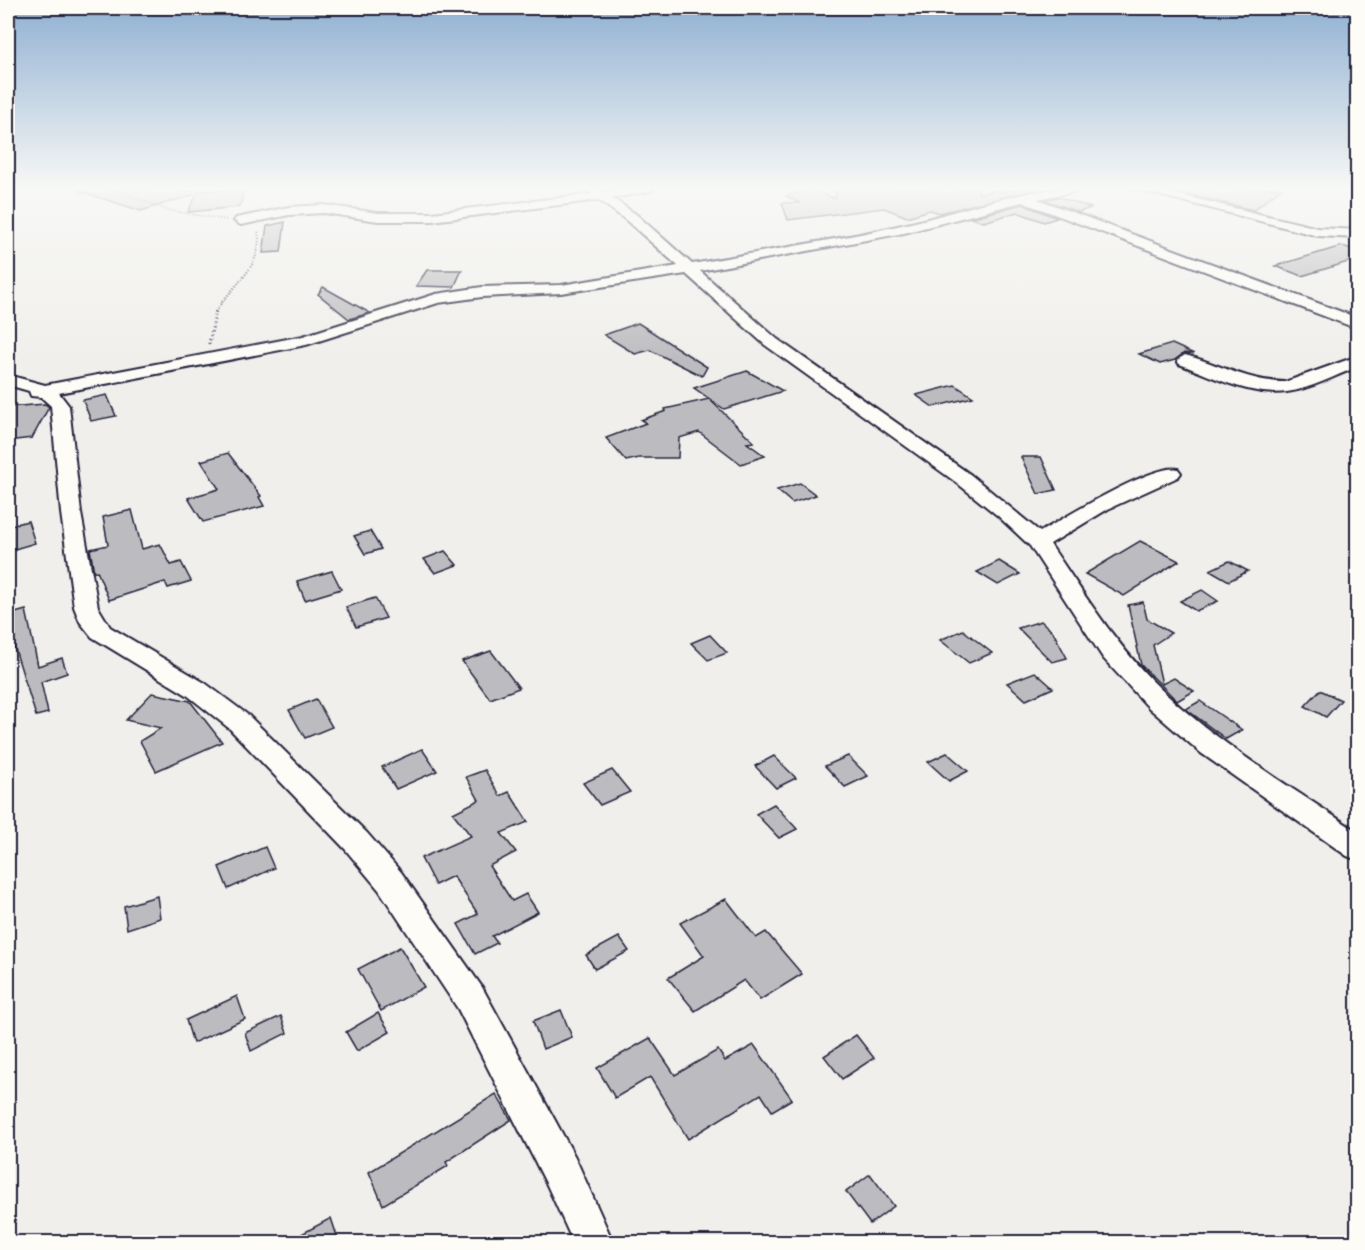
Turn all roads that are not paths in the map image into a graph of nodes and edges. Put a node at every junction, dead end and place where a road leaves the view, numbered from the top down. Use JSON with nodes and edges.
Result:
{"nodes":[{"id":1,"x":663,"y":246,"type":"edge"},
{"id":2,"x":810,"y":246,"type":"edge"},
{"id":3,"x":1151,"y":246,"type":"edge"},
{"id":4,"x":688,"y":269,"type":"junction"},
{"id":5,"x":1358,"y":324,"type":"edge"},
{"id":6,"x":1185,"y":360,"type":"dead end"},
{"id":7,"x":1358,"y":361,"type":"edge"},
{"id":8,"x":8,"y":380,"type":"edge"},
{"id":9,"x":44,"y":391,"type":"junction"},
{"id":10,"x":8,"y":396,"type":"edge"},
{"id":11,"x":1172,"y":473,"type":"dead end"},
{"id":12,"x":1038,"y":542,"type":"junction"},
{"id":13,"x":1358,"y":848,"type":"edge"},
{"id":14,"x":593,"y":1242,"type":"edge"}],
"edges":[{"from":1,"to":4,"type":"street"},
{"from":2,"to":4,"type":"street"},
{"from":3,"to":5,"type":"street"},
{"from":4,"to":9,"type":"street"},
{"from":4,"to":12,"type":"street"},
{"from":6,"to":7,"type":"street"},
{"from":8,"to":9,"type":"street"},
{"from":9,"to":10,"type":"street"},
{"from":9,"to":14,"type":"street"},
{"from":11,"to":12,"type":"street"},
{"from":12,"to":13,"type":"street"}]}
